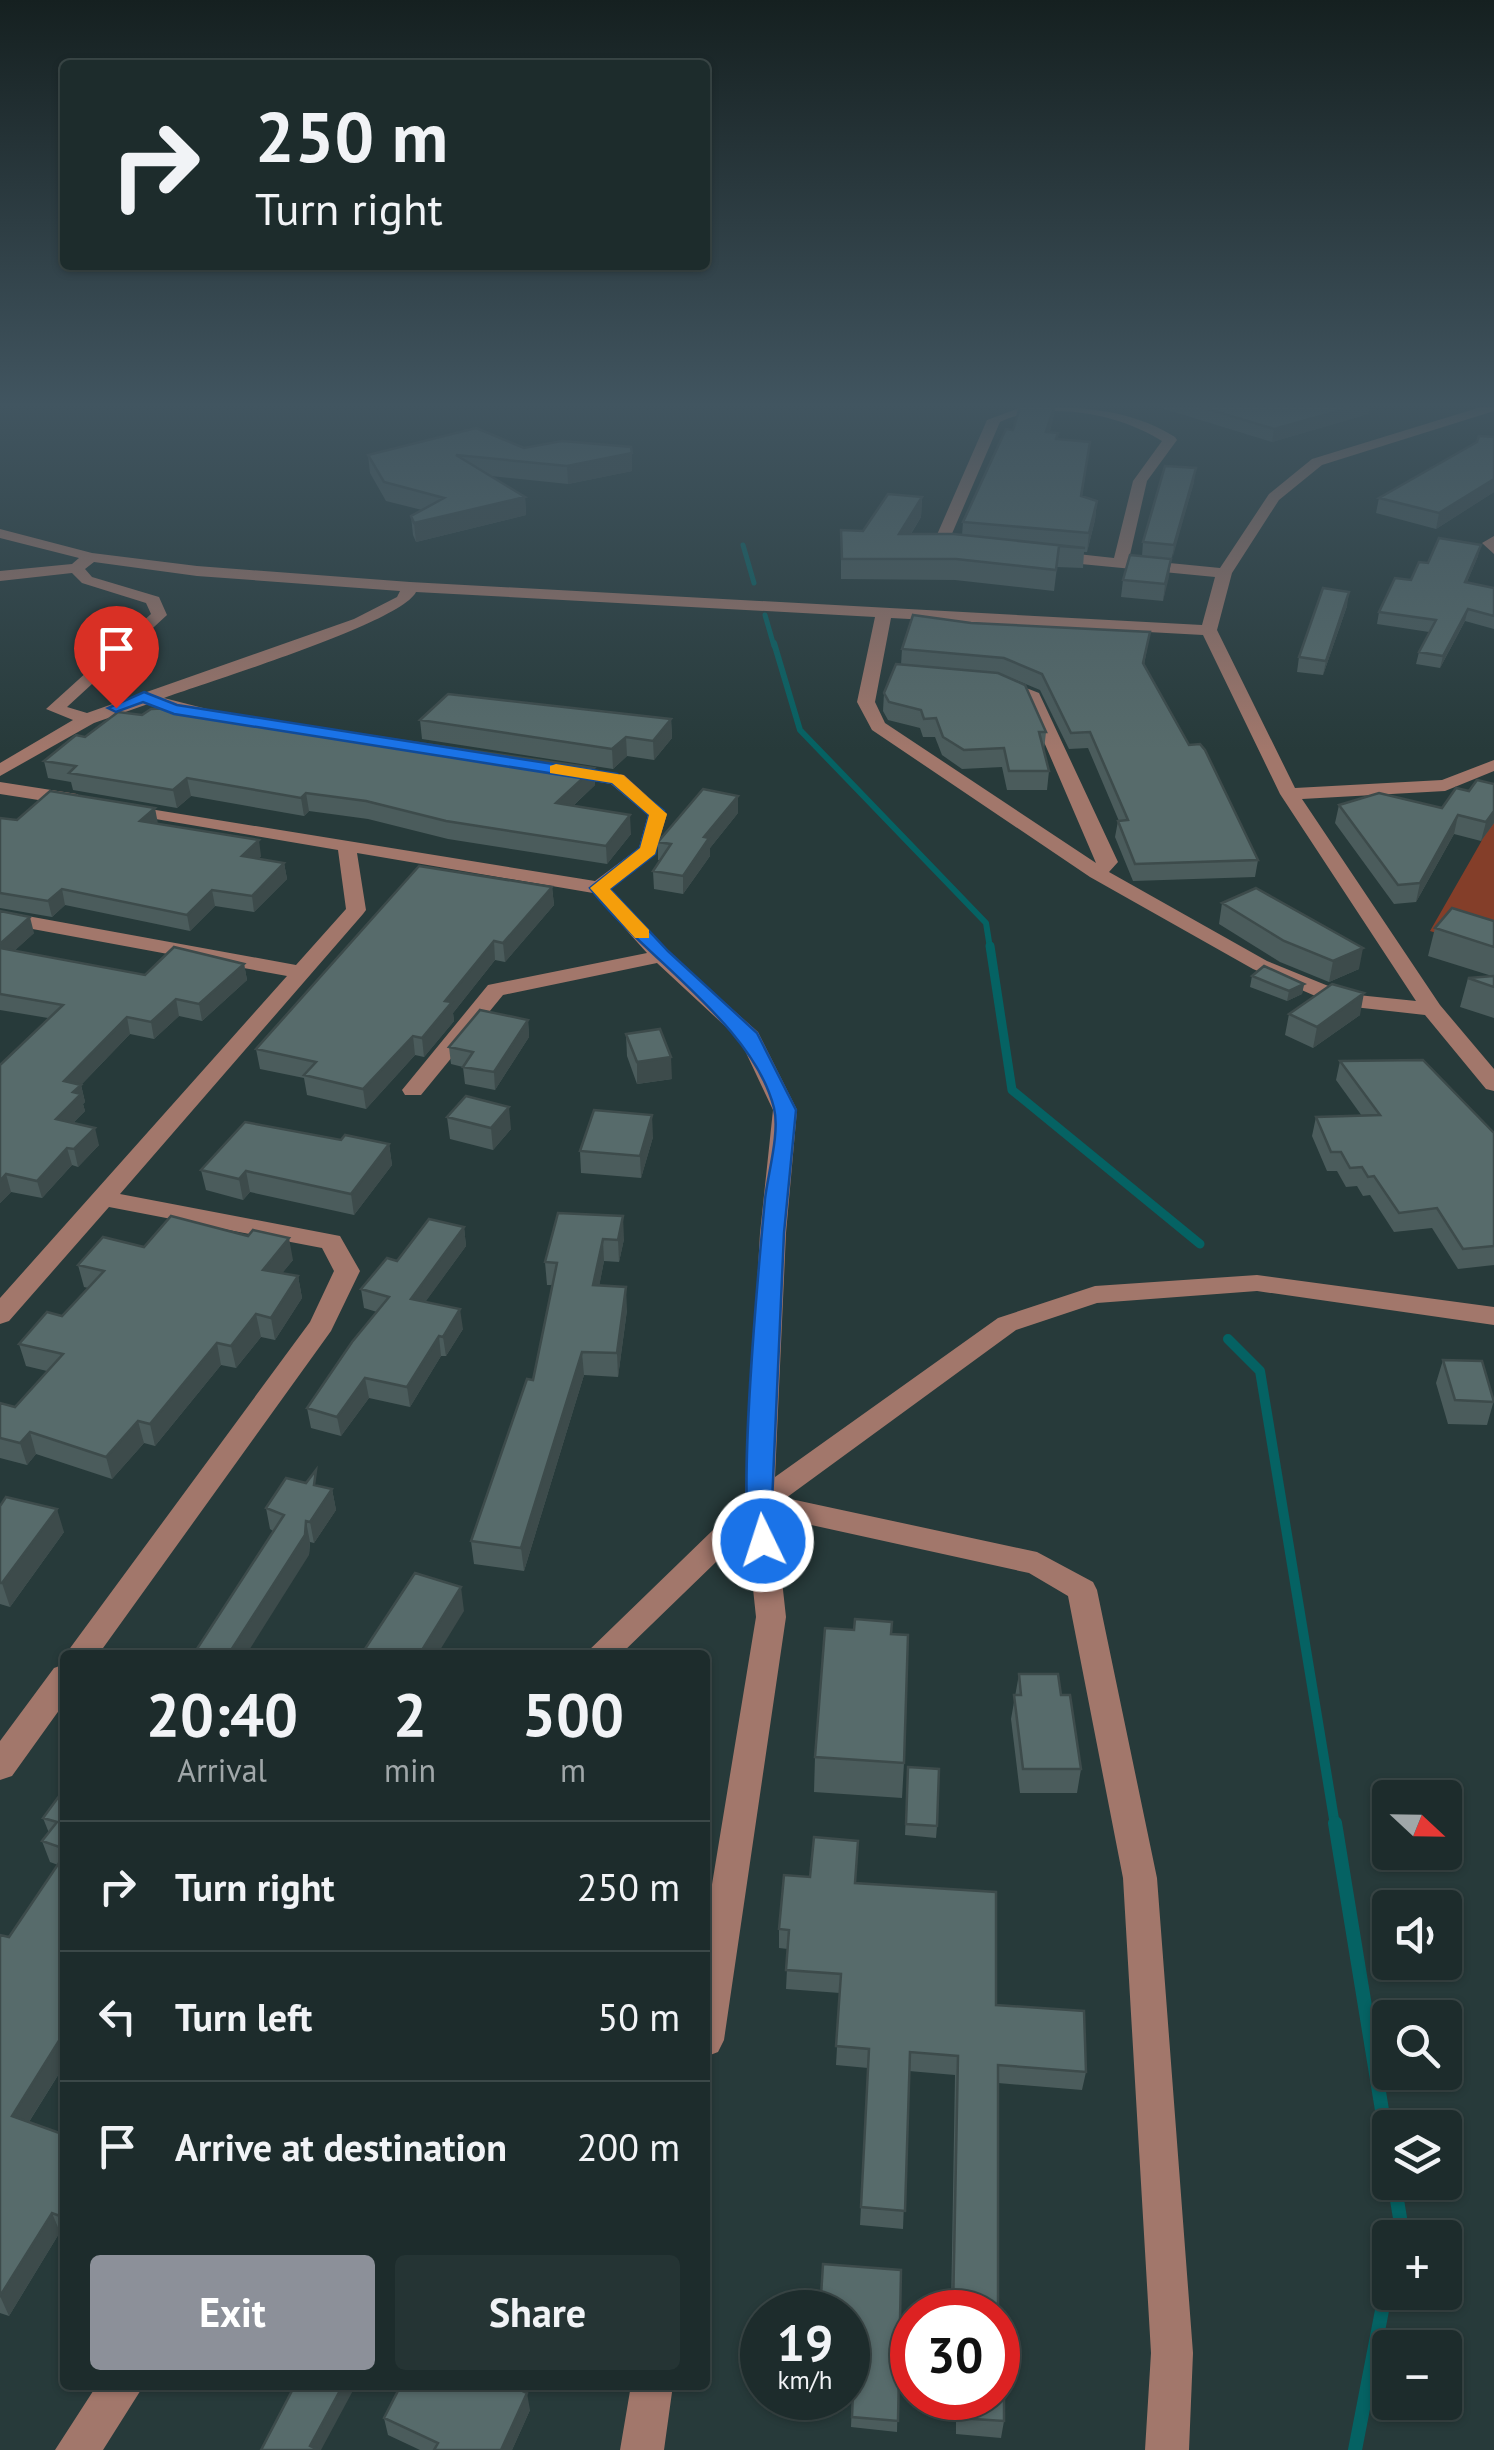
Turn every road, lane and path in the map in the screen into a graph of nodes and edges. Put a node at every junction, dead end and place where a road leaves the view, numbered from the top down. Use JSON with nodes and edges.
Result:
{"nodes":[{"id":1,"x":950,"y":521,"type":"edge"},
{"id":2,"x":1128,"y":521,"type":"edge"},
{"id":3,"x":1258,"y":521,"type":"edge"},
{"id":4,"x":0,"y":533,"type":"edge"},
{"id":5,"x":1494,"y":540,"type":"edge"},
{"id":6,"x":1494,"y":550,"type":"edge"},
{"id":7,"x":990,"y":551,"type":"edge"},
{"id":8,"x":1024,"y":554,"type":"edge"},
{"id":9,"x":83,"y":563,"type":"junction"},
{"id":10,"x":1122,"y":563,"type":"junction"},
{"id":11,"x":1224,"y":573,"type":"junction"},
{"id":12,"x":0,"y":576,"type":"edge"},
{"id":13,"x":410,"y":587,"type":"junction"},
{"id":14,"x":884,"y":612,"type":"junction"},
{"id":15,"x":1209,"y":630,"type":"junction"},
{"id":16,"x":983,"y":680,"type":"edge"},
{"id":17,"x":144,"y":697,"type":"junction"},
{"id":18,"x":212,"y":715,"type":"edge"},
{"id":19,"x":88,"y":719,"type":"junction"},
{"id":20,"x":1494,"y":765,"type":"edge"},
{"id":21,"x":540,"y":767,"type":"edge"},
{"id":22,"x":0,"y":772,"type":"edge"},
{"id":23,"x":0,"y":788,"type":"edge"},
{"id":24,"x":1289,"y":794,"type":"junction"},
{"id":25,"x":350,"y":844,"type":"junction"},
{"id":26,"x":1097,"y":874,"type":"junction"},
{"id":27,"x":599,"y":888,"type":"junction"},
{"id":28,"x":0,"y":917,"type":"edge"},
{"id":29,"x":661,"y":956,"type":"junction"},
{"id":30,"x":301,"y":972,"type":"junction"},
{"id":31,"x":1432,"y":1009,"type":"junction"},
{"id":32,"x":1486,"y":1063,"type":"edge"},
{"id":33,"x":1494,"y":1084,"type":"edge"},
{"id":34,"x":413,"y":1090,"type":"dead end"},
{"id":35,"x":104,"y":1198,"type":"junction"},
{"id":36,"x":0,"y":1315,"type":"edge"},
{"id":37,"x":1494,"y":1316,"type":"edge"},
{"id":38,"x":759,"y":1503,"type":"junction"},
{"id":39,"x":85,"y":1650,"type":"edge"},
{"id":40,"x":605,"y":1650,"type":"edge"},
{"id":41,"x":60,"y":1684,"type":"edge"},
{"id":42,"x":0,"y":1766,"type":"edge"},
{"id":43,"x":710,"y":2007,"type":"edge"},
{"id":44,"x":119,"y":2390,"type":"edge"},
{"id":45,"x":651,"y":2390,"type":"edge"},
{"id":46,"x":77,"y":2450,"type":"edge"},
{"id":47,"x":642,"y":2450,"type":"edge"},
{"id":48,"x":1166,"y":2450,"type":"edge"}],
"edges":[{"from":1,"to":7,"type":"street"},
{"from":2,"to":10,"type":"street"},
{"from":3,"to":11,"type":"street"},
{"from":4,"to":9,"type":"street"},
{"from":5,"to":6,"type":"street"},
{"from":8,"to":10,"type":"street"},
{"from":9,"to":12,"type":"street"},
{"from":9,"to":13,"type":"street"},
{"from":9,"to":19,"type":"street"},
{"from":10,"to":11,"type":"street"},
{"from":11,"to":15,"type":"street"},
{"from":13,"to":14,"type":"street"},
{"from":13,"to":17,"type":"street"},
{"from":14,"to":15,"type":"street"},
{"from":14,"to":26,"type":"street"},
{"from":15,"to":24,"type":"street"},
{"from":16,"to":26,"type":"street"},
{"from":17,"to":18,"type":"street"},
{"from":17,"to":19,"type":"street"},
{"from":19,"to":22,"type":"street"},
{"from":20,"to":24,"type":"street"},
{"from":21,"to":27,"type":"street"},
{"from":23,"to":25,"type":"street"},
{"from":24,"to":31,"type":"street"},
{"from":25,"to":27,"type":"street"},
{"from":25,"to":30,"type":"street"},
{"from":26,"to":31,"type":"street"},
{"from":27,"to":29,"type":"street"},
{"from":28,"to":30,"type":"street"},
{"from":29,"to":34,"type":"street"},
{"from":29,"to":38,"type":"street"},
{"from":30,"to":35,"type":"street"},
{"from":31,"to":32,"type":"street"},
{"from":32,"to":33,"type":"street"},
{"from":35,"to":36,"type":"street"},
{"from":35,"to":39,"type":"street"},
{"from":37,"to":38,"type":"street"},
{"from":38,"to":40,"type":"street"},
{"from":38,"to":43,"type":"street"},
{"from":38,"to":48,"type":"street"},
{"from":41,"to":42,"type":"street"},
{"from":44,"to":46,"type":"street"},
{"from":45,"to":47,"type":"street"}]}
